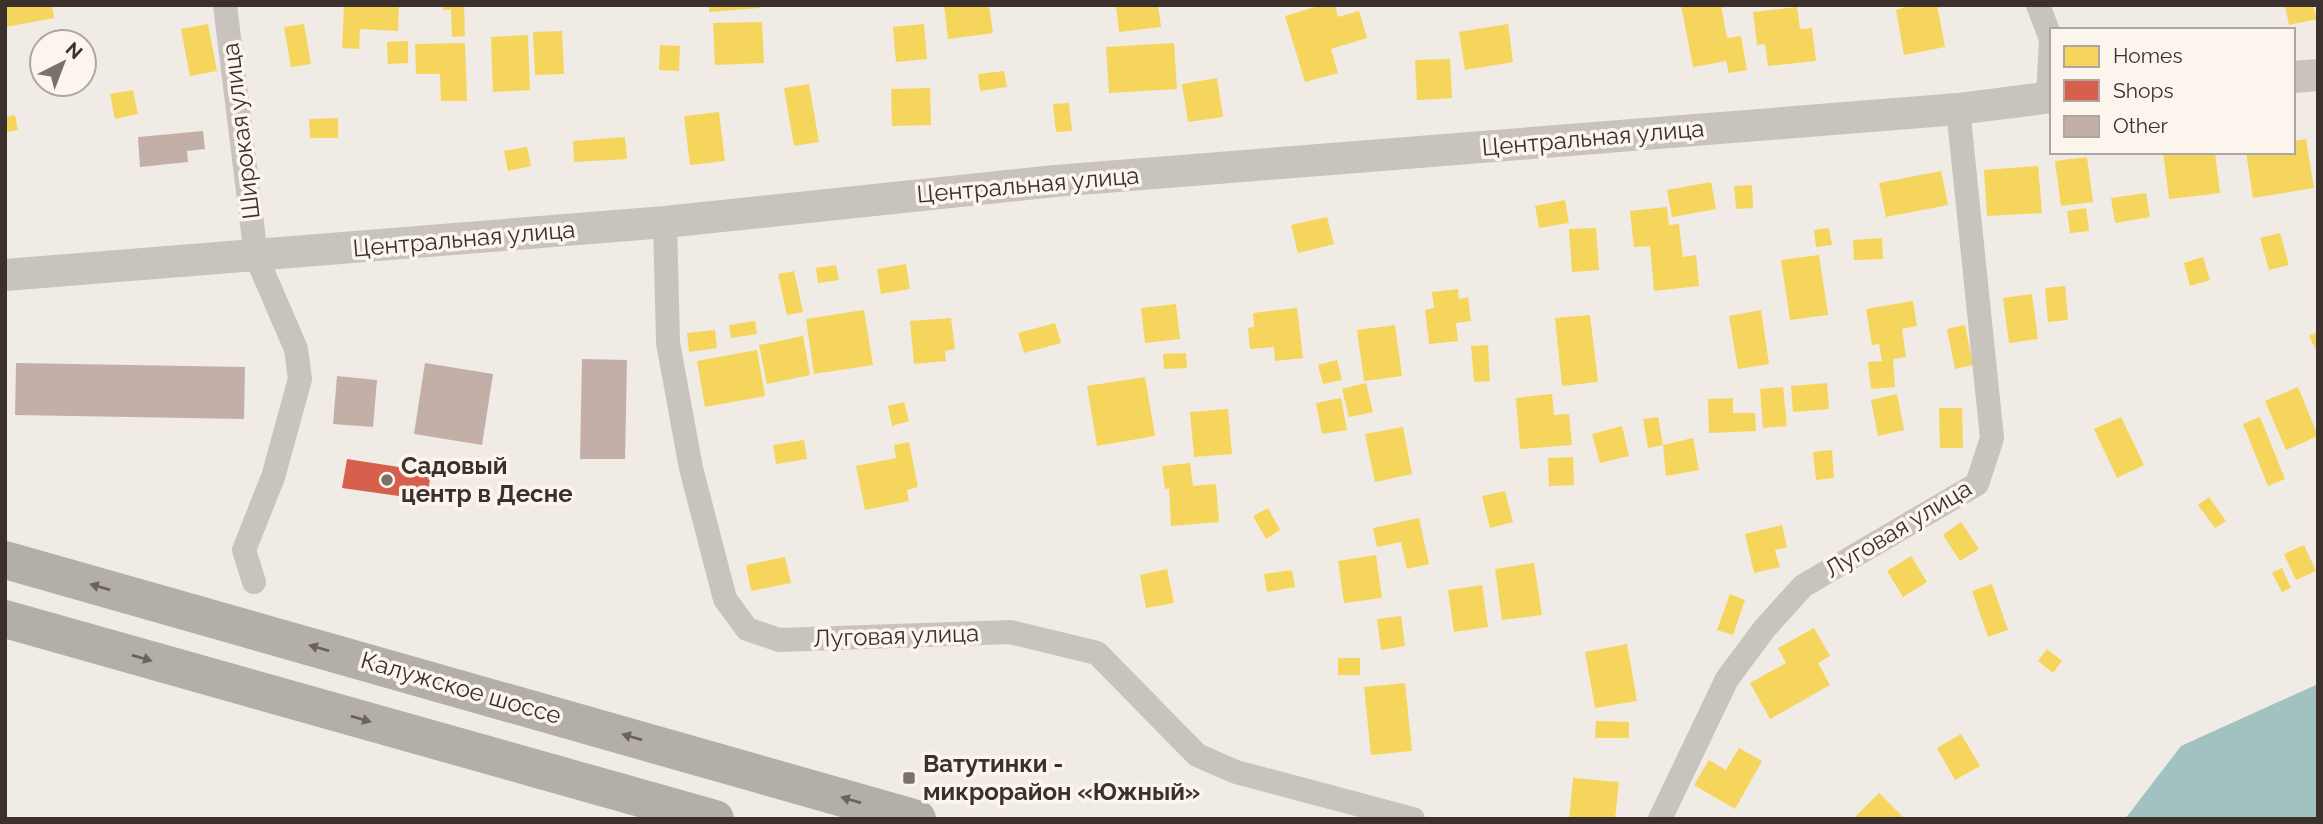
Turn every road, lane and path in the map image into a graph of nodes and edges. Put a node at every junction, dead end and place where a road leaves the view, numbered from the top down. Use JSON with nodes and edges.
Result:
{"nodes":[{"id":1,"x":225,"y":5,"type":"edge"},
{"id":2,"x":2038,"y":5,"type":"edge"},
{"id":3,"x":2318,"y":75,"type":"edge"},
{"id":4,"x":2295,"y":77,"type":"edge"},
{"id":5,"x":2050,"y":97,"type":"edge"},
{"id":6,"x":1958,"y":109,"type":"junction"},
{"id":7,"x":665,"y":222,"type":"junction"},
{"id":8,"x":256,"y":256,"type":"junction"},
{"id":9,"x":5,"y":275,"type":"edge"},
{"id":10,"x":5,"y":560,"type":"edge"},
{"id":11,"x":254,"y":582,"type":"dead end"},
{"id":12,"x":5,"y":619,"type":"edge"},
{"id":13,"x":715,"y":819,"type":"edge"},
{"id":14,"x":917,"y":819,"type":"edge"},
{"id":15,"x":1413,"y":819,"type":"edge"},
{"id":16,"x":1660,"y":819,"type":"edge"}],
"edges":[{"from":1,"to":8,"type":"street","name":"Широкая улица"},
{"from":2,"to":5,"type":"street"},
{"from":3,"to":4,"type":"street"},
{"from":5,"to":6,"type":"street","name":"Центральная улица"},
{"from":6,"to":7,"type":"street","name":"Центральная улица"},
{"from":6,"to":16,"type":"street","name":"Луговая улица"},
{"from":7,"to":8,"type":"street","name":"Центральная улица"},
{"from":7,"to":15,"type":"street","name":"Луговая улица"},
{"from":8,"to":9,"type":"street","name":"Центральная улица"},
{"from":8,"to":11,"type":"street","name":"Широкая улица"},
{"from":14,"to":10,"type":"highway","name":"Калужское шоссе","one_way":true},
{"from":12,"to":13,"type":"highway","one_way":true}]}
